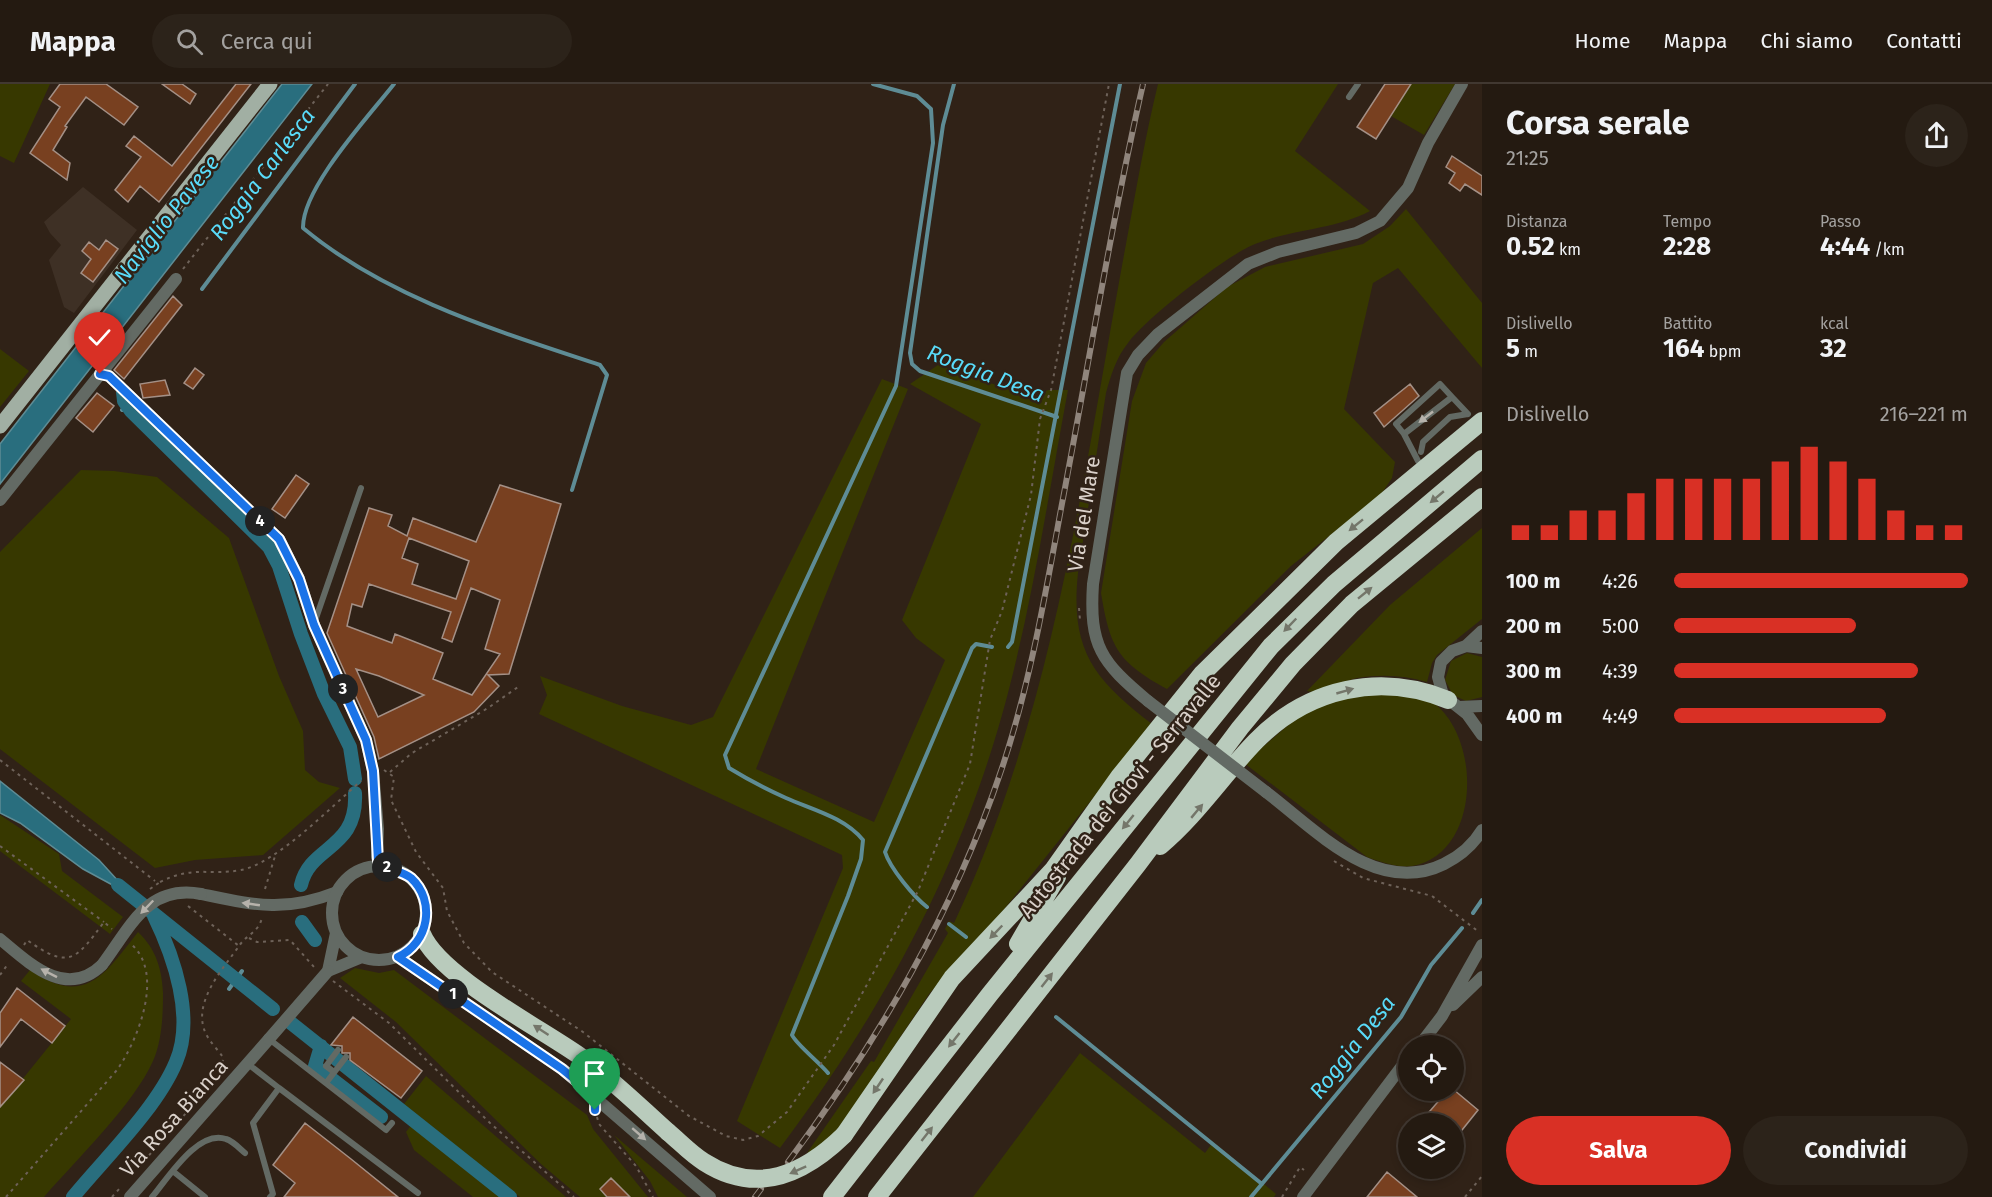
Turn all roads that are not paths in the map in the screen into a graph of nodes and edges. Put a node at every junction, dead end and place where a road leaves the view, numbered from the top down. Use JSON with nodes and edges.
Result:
{"nodes":[{"id":1,"x":270,"y":84,"type":"edge"},
{"id":2,"x":1358,"y":84,"type":"edge"},
{"id":3,"x":1462,"y":84,"type":"edge"},
{"id":4,"x":1349,"y":97,"type":"dead end"},
{"id":5,"x":176,"y":279,"type":"road end"},
{"id":6,"x":102,"y":374,"type":"junction"},
{"id":7,"x":1452,"y":397,"type":"junction"},
{"id":8,"x":1477,"y":416,"type":"edge"},
{"id":9,"x":0,"y":426,"type":"edge"},
{"id":10,"x":1404,"y":434,"type":"junction"},
{"id":11,"x":1419,"y":456,"type":"junction"},
{"id":12,"x":1482,"y":459,"type":"edge"},
{"id":13,"x":360,"y":488,"type":"dead end"},
{"id":14,"x":1482,"y":497,"type":"edge"},
{"id":15,"x":1388,"y":499,"type":"junction"},
{"id":16,"x":0,"y":500,"type":"edge"},
{"id":17,"x":314,"y":625,"type":"junction"},
{"id":18,"x":1482,"y":631,"type":"edge"},
{"id":19,"x":1466,"y":646,"type":"junction"},
{"id":20,"x":1482,"y":648,"type":"edge"},
{"id":21,"x":1453,"y":703,"type":"junction"},
{"id":22,"x":1482,"y":706,"type":"edge"},
{"id":23,"x":1482,"y":735,"type":"edge"},
{"id":24,"x":1088,"y":823,"type":"junction"},
{"id":25,"x":1482,"y":830,"type":"edge"},
{"id":26,"x":1138,"y":864,"type":"junction"},
{"id":27,"x":383,"y":866,"type":"junction"},
{"id":28,"x":337,"y":892,"type":"junction"},
{"id":29,"x":336,"y":933,"type":"junction"},
{"id":30,"x":422,"y":934,"type":"junction"},
{"id":31,"x":0,"y":939,"type":"edge"},
{"id":32,"x":1482,"y":945,"type":"edge"},
{"id":33,"x":362,"y":957,"type":"junction"},
{"id":34,"x":398,"y":957,"type":"junction"},
{"id":35,"x":330,"y":976,"type":"junction"},
{"id":36,"x":1482,"y":977,"type":"edge"},
{"id":37,"x":990,"y":994,"type":"junction"},
{"id":38,"x":1442,"y":1016,"type":"junction"},
{"id":39,"x":1427,"y":1035,"type":"edge"},
{"id":40,"x":269,"y":1039,"type":"junction"},
{"id":41,"x":338,"y":1050,"type":"dead end"},
{"id":42,"x":346,"y":1057,"type":"dead end"},
{"id":43,"x":248,"y":1064,"type":"junction"},
{"id":44,"x":334,"y":1072,"type":"junction"},
{"id":45,"x":1398,"y":1072,"type":"edge"},
{"id":46,"x":326,"y":1083,"type":"junction"},
{"id":47,"x":279,"y":1088,"type":"junction"},
{"id":48,"x":392,"y":1123,"type":"dead end"},
{"id":49,"x":245,"y":1153,"type":"dead end"},
{"id":50,"x":174,"y":1172,"type":"junction"},
{"id":51,"x":891,"y":1180,"type":"junction"},
{"id":52,"x":418,"y":1193,"type":"dead end"},
{"id":53,"x":1307,"y":1195,"type":"edge"},
{"id":54,"x":130,"y":1197,"type":"edge"},
{"id":55,"x":152,"y":1197,"type":"edge"},
{"id":56,"x":205,"y":1197,"type":"edge"},
{"id":57,"x":270,"y":1197,"type":"edge"},
{"id":58,"x":710,"y":1197,"type":"edge"},
{"id":59,"x":832,"y":1197,"type":"edge"},
{"id":60,"x":878,"y":1197,"type":"edge"},
{"id":61,"x":883,"y":1197,"type":"edge"}],
"edges":[{"from":1,"to":9,"type":"main road"},
{"from":2,"to":4,"type":"lane"},
{"from":3,"to":25,"type":"street","name":"Via del Mare","bridge":true},
{"from":5,"to":6,"type":"street"},
{"from":6,"to":16,"type":"street"},
{"from":6,"to":17,"type":"street"},
{"from":7,"to":8,"type":"lane"},
{"from":7,"to":10,"type":"lane","one_way":true},
{"from":7,"to":10,"type":"lane"},
{"from":8,"to":11,"type":"lane"},
{"from":8,"to":15,"type":"highway"},
{"from":10,"to":11,"type":"lane"},
{"from":11,"to":15,"type":"highway"},
{"from":12,"to":37,"type":"highway","name":"Autostrada dei Giovi - Serravalle","one_way":true},
{"from":13,"to":17,"type":"lane"},
{"from":26,"to":14,"type":"highway","one_way":true},
{"from":15,"to":24,"type":"highway","one_way":true},
{"from":17,"to":27,"type":"street"},
{"from":18,"to":19,"type":"street"},
{"from":19,"to":20,"type":"street"},
{"from":19,"to":21,"type":"street"},
{"from":21,"to":22,"type":"street"},
{"from":21,"to":23,"type":"street"},
{"from":26,"to":21,"type":"highway","one_way":true},
{"from":24,"to":30,"type":"highway","one_way":true,"bridge":true},
{"from":24,"to":37,"type":"highway"},
{"from":51,"to":26,"type":"highway","one_way":true},
{"from":27,"to":28,"type":"street"},
{"from":27,"to":30,"type":"street"},
{"from":28,"to":29,"type":"street"},
{"from":28,"to":31,"type":"street","one_way":true,"bridge":true},
{"from":29,"to":33,"type":"street"},
{"from":29,"to":35,"type":"street"},
{"from":30,"to":34,"type":"street"},
{"from":32,"to":38,"type":"street"},
{"from":33,"to":34,"type":"street"},
{"from":33,"to":35,"type":"street"},
{"from":34,"to":58,"type":"street","one_way":true},
{"from":35,"to":40,"type":"street","name":"Via Rosa Bianca","bridge":true},
{"from":36,"to":38,"type":"street"},
{"from":37,"to":59,"type":"highway","name":"Autostrada dei Giovi - Serravalle","one_way":true},
{"from":38,"to":39,"type":"street"},
{"from":40,"to":43,"type":"street","name":"Via Rosa Bianca"},
{"from":40,"to":46,"type":"lane"},
{"from":41,"to":44,"type":"lane"},
{"from":42,"to":44,"type":"lane"},
{"from":43,"to":47,"type":"lane"},
{"from":43,"to":54,"type":"street","name":"Via Rosa Bianca"},
{"from":44,"to":46,"type":"lane"},
{"from":45,"to":53,"type":"street"},
{"from":46,"to":48,"type":"lane"},
{"from":47,"to":52,"type":"lane"},
{"from":47,"to":57,"type":"lane"},
{"from":49,"to":50,"type":"lane"},
{"from":50,"to":55,"type":"lane"},
{"from":50,"to":56,"type":"lane"},
{"from":51,"to":60,"type":"highway"},
{"from":51,"to":61,"type":"highway"}]}
